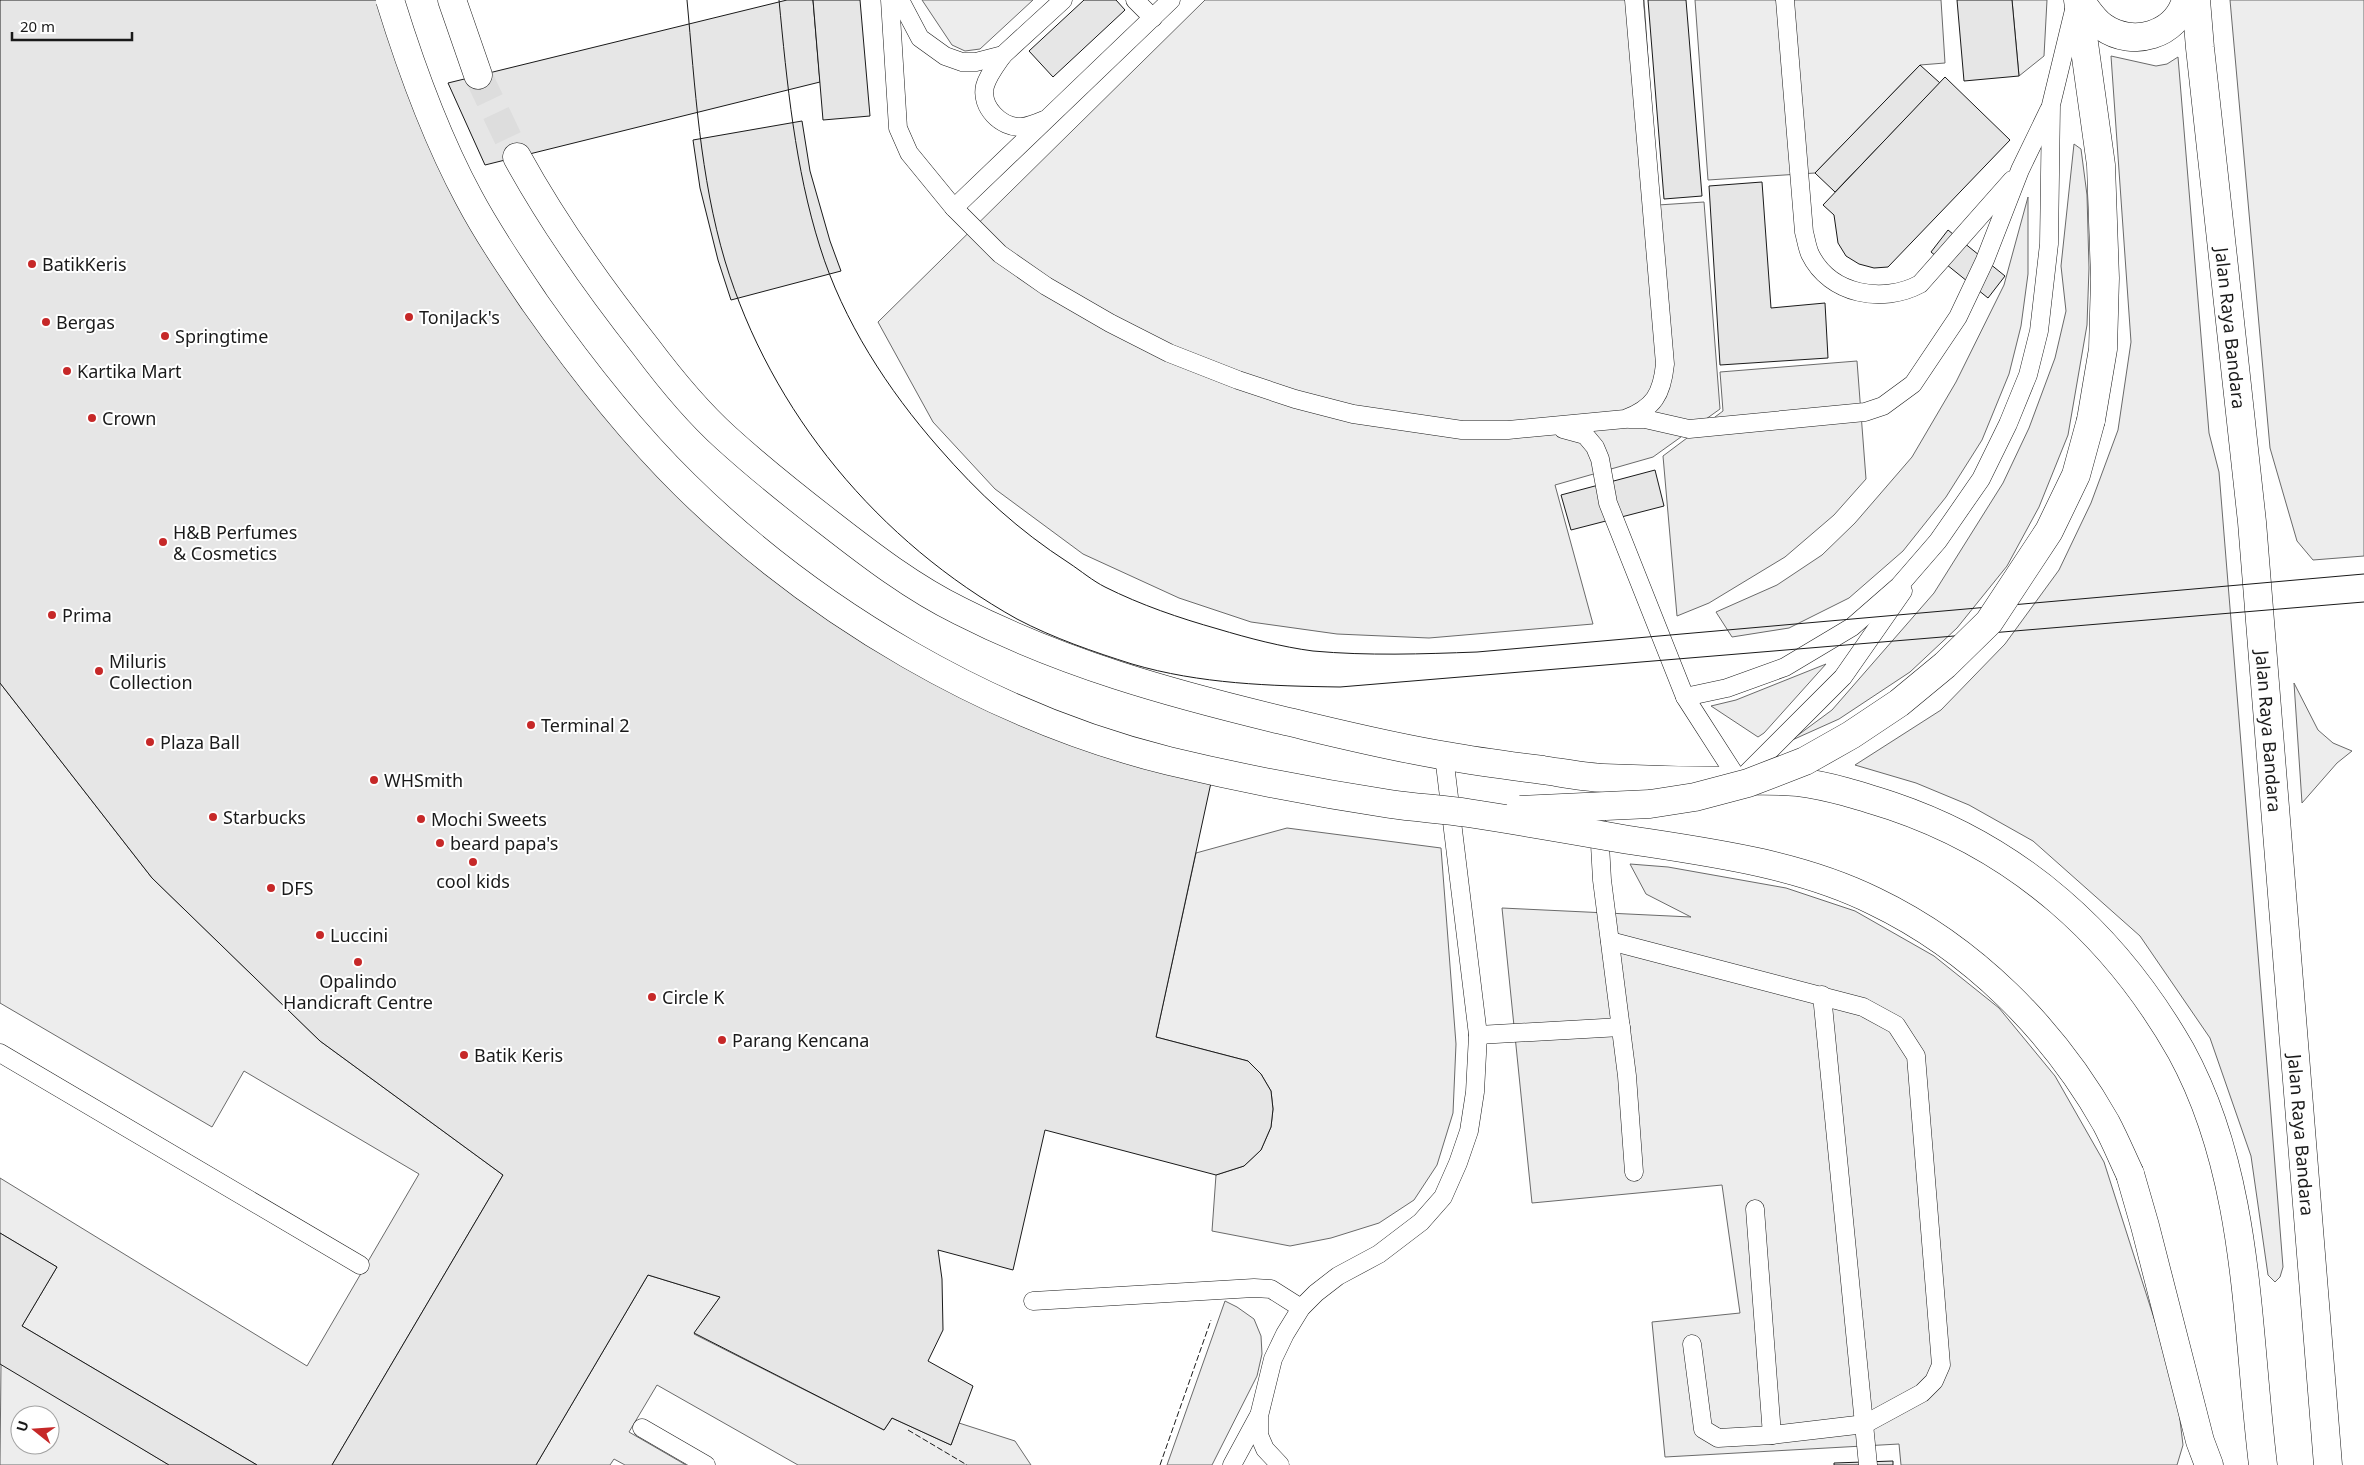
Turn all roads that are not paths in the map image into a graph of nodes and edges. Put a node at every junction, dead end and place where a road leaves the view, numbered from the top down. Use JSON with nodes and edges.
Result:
{"nodes":[{"id":1,"x":390,"y":0,"type":"edge"},
{"id":2,"x":452,"y":0,"type":"edge"},
{"id":3,"x":890,"y":0,"type":"edge"},
{"id":4,"x":900,"y":0,"type":"edge"},
{"id":5,"x":1063,"y":0,"type":"edge"},
{"id":6,"x":1135,"y":0,"type":"edge"},
{"id":7,"x":1171,"y":0,"type":"edge"},
{"id":8,"x":1634,"y":0,"type":"edge"},
{"id":9,"x":1785,"y":0,"type":"edge"},
{"id":10,"x":2078,"y":0,"type":"edge"},
{"id":11,"x":2186,"y":0,"type":"edge"},
{"id":12,"x":2196,"y":0,"type":"edge"},
{"id":13,"x":1152,"y":18,"type":"junction"},
{"id":14,"x":1003,"y":56,"type":"junction"},
{"id":15,"x":478,"y":75,"type":"tunnel mouth"},
{"id":16,"x":2051,"y":105,"type":"junction"},
{"id":17,"x":1050,"y":117,"type":"junction"},
{"id":18,"x":517,"y":157,"type":"tunnel mouth"},
{"id":19,"x":2020,"y":170,"type":"junction"},
{"id":20,"x":954,"y":208,"type":"junction"},
{"id":21,"x":1625,"y":419,"type":"junction"},
{"id":22,"x":1550,"y":427,"type":"junction"},
{"id":23,"x":1938,"y":541,"type":"junction"},
{"id":24,"x":1685,"y":697,"type":"junction"},
{"id":25,"x":1444,"y":756,"type":"junction"},
{"id":26,"x":1596,"y":778,"type":"junction"},
{"id":27,"x":1739,"y":781,"type":"junction"},
{"id":28,"x":1467,"y":813,"type":"junction"},
{"id":29,"x":1610,"y":942,"type":"junction"},
{"id":30,"x":1822,"y":994,"type":"junction"},
{"id":31,"x":1621,"y":1027,"type":"junction"},
{"id":32,"x":1478,"y":1036,"type":"junction"},
{"id":33,"x":0,"y":1053,"type":"edge"},
{"id":34,"x":1634,"y":1172,"type":"dead end"},
{"id":35,"x":1755,"y":1209,"type":"dead end"},
{"id":36,"x":360,"y":1265,"type":"dead end"},
{"id":37,"x":1033,"y":1301,"type":"dead end"},
{"id":38,"x":1301,"y":1308,"type":"junction"},
{"id":39,"x":1692,"y":1344,"type":"dead end"},
{"id":40,"x":1259,"y":1416,"type":"junction"},
{"id":41,"x":1865,"y":1424,"type":"junction"},
{"id":42,"x":642,"y":1428,"type":"dead end"},
{"id":43,"x":1772,"y":1435,"type":"junction"},
{"id":44,"x":2203,"y":1457,"type":"edge"},
{"id":45,"x":706,"y":1465,"type":"edge"},
{"id":46,"x":1232,"y":1465,"type":"edge"},
{"id":47,"x":1280,"y":1465,"type":"edge"},
{"id":48,"x":1868,"y":1465,"type":"edge"},
{"id":49,"x":2263,"y":1465,"type":"edge"},
{"id":50,"x":2328,"y":1465,"type":"edge"}],
"edges":[{"from":1,"to":28,"type":"street","bridge":true},
{"from":2,"to":15,"type":"street"},
{"from":3,"to":20,"type":"lane"},
{"from":4,"to":14,"type":"lane"},
{"from":5,"to":14,"type":"lane"},
{"from":6,"to":13,"type":"lane"},
{"from":7,"to":13,"type":"lane"},
{"from":8,"to":21,"type":"lane"},
{"from":9,"to":19,"type":"lane"},
{"from":10,"to":11,"type":"street"},
{"from":10,"to":16,"type":"lane"},
{"from":10,"to":28,"type":"street","bridge":true},
{"from":12,"to":50,"type":"street","name":"Jalan Raya Bandara"},
{"from":13,"to":17,"type":"lane"},
{"from":14,"to":17,"type":"lane"},
{"from":16,"to":19,"type":"lane"},
{"from":16,"to":23,"type":"lane"},
{"from":17,"to":20,"type":"lane"},
{"from":18,"to":25,"type":"street"},
{"from":19,"to":21,"type":"lane"},
{"from":20,"to":22,"type":"lane"},
{"from":21,"to":22,"type":"lane"},
{"from":22,"to":24,"type":"lane"},
{"from":23,"to":24,"type":"lane"},
{"from":23,"to":27,"type":"lane"},
{"from":24,"to":27,"type":"lane"},
{"from":25,"to":26,"type":"street"},
{"from":25,"to":32,"type":"lane"},
{"from":26,"to":27,"type":"street"},
{"from":26,"to":29,"type":"lane"},
{"from":27,"to":49,"type":"street"},
{"from":28,"to":44,"type":"street","bridge":true},
{"from":29,"to":30,"type":"lane"},
{"from":29,"to":31,"type":"lane"},
{"from":30,"to":41,"type":"lane"},
{"from":30,"to":41,"type":"lane"},
{"from":31,"to":32,"type":"lane"},
{"from":31,"to":34,"type":"lane"},
{"from":32,"to":38,"type":"lane"},
{"from":33,"to":36,"type":"lane"},
{"from":35,"to":43,"type":"lane"},
{"from":37,"to":38,"type":"lane"},
{"from":38,"to":40,"type":"lane"},
{"from":39,"to":43,"type":"lane"},
{"from":40,"to":46,"type":"lane"},
{"from":40,"to":47,"type":"lane"},
{"from":41,"to":43,"type":"lane"},
{"from":41,"to":48,"type":"lane"},
{"from":42,"to":45,"type":"lane"}]}
